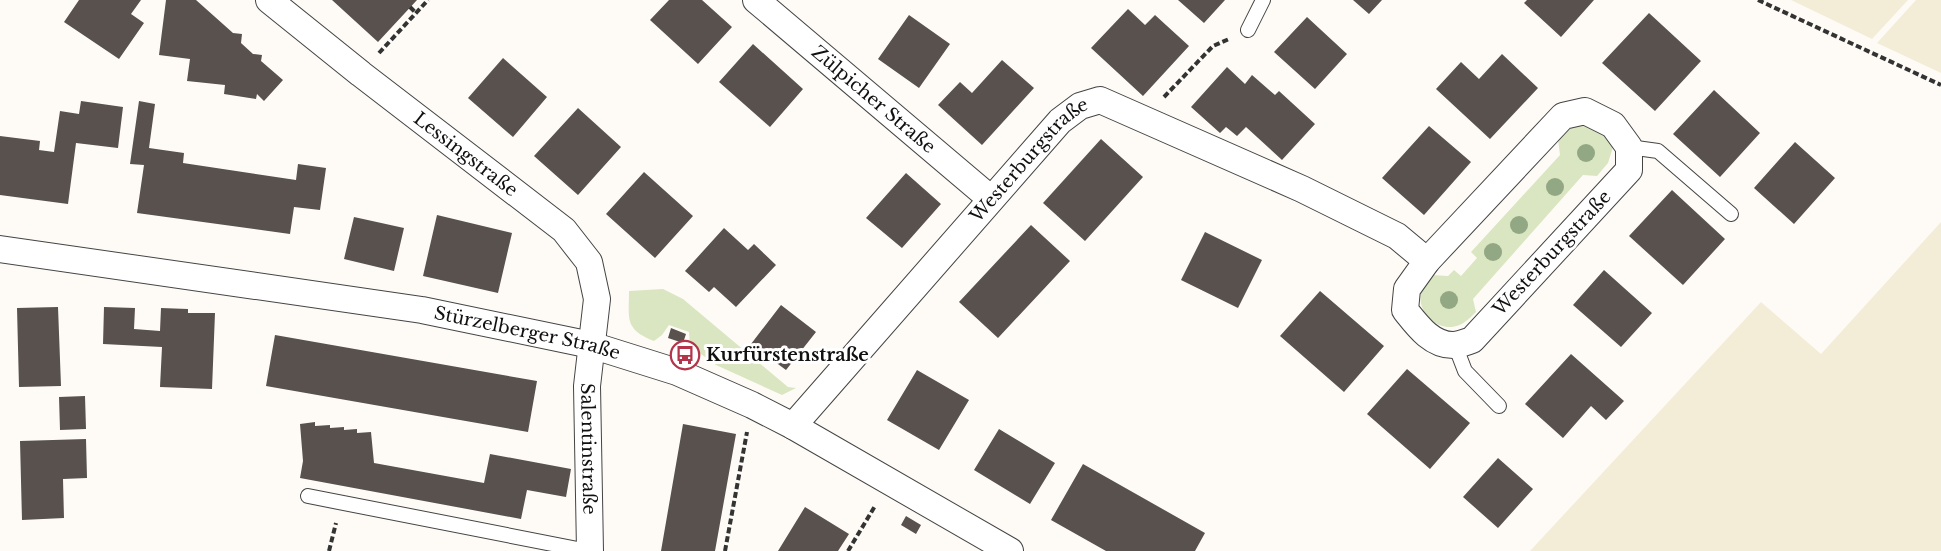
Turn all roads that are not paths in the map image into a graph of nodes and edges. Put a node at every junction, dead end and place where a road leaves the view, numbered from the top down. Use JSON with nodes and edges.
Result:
{"nodes":[{"id":1,"x":269,"y":0,"type":"edge"},
{"id":2,"x":756,"y":0,"type":"edge"},
{"id":3,"x":1263,"y":0,"type":"edge"},
{"id":4,"x":1248,"y":30,"type":"road end"},
{"id":5,"x":1629,"y":147,"type":"junction"},
{"id":6,"x":991,"y":199,"type":"junction"},
{"id":7,"x":1731,"y":214,"type":"dead end"},
{"id":8,"x":0,"y":249,"type":"edge"},
{"id":9,"x":1427,"y":261,"type":"junction"},
{"id":10,"x":591,"y":345,"type":"junction"},
{"id":11,"x":1455,"y":345,"type":"junction"},
{"id":12,"x":1499,"y":406,"type":"dead end"},
{"id":13,"x":793,"y":426,"type":"junction"},
{"id":14,"x":308,"y":496,"type":"dead end"},
{"id":15,"x":589,"y":551,"type":"edge"},
{"id":16,"x":1010,"y":551,"type":"edge"}],
"edges":[{"from":1,"to":10,"type":"street","name":"Lessingstraße"},
{"from":2,"to":6,"type":"street","name":"Zülpicher Straße"},
{"from":3,"to":4,"type":"lane"},
{"from":5,"to":7,"type":"lane"},
{"from":5,"to":9,"type":"street"},
{"from":5,"to":11,"type":"street","name":"Westerburgstraße"},
{"from":6,"to":9,"type":"street","name":"Westerburgstraße"},
{"from":6,"to":13,"type":"street","name":"Westerburgstraße"},
{"from":8,"to":10,"type":"street","name":"Stürzelberger Straße"},
{"from":9,"to":11,"type":"street"},
{"from":10,"to":13,"type":"street","name":"Stürzelberger Straße"},
{"from":10,"to":15,"type":"street","name":"Salentinstraße"},
{"from":11,"to":12,"type":"lane"},
{"from":13,"to":16,"type":"street","name":"Stürzelberger Straße"},
{"from":14,"to":15,"type":"lane"}]}
